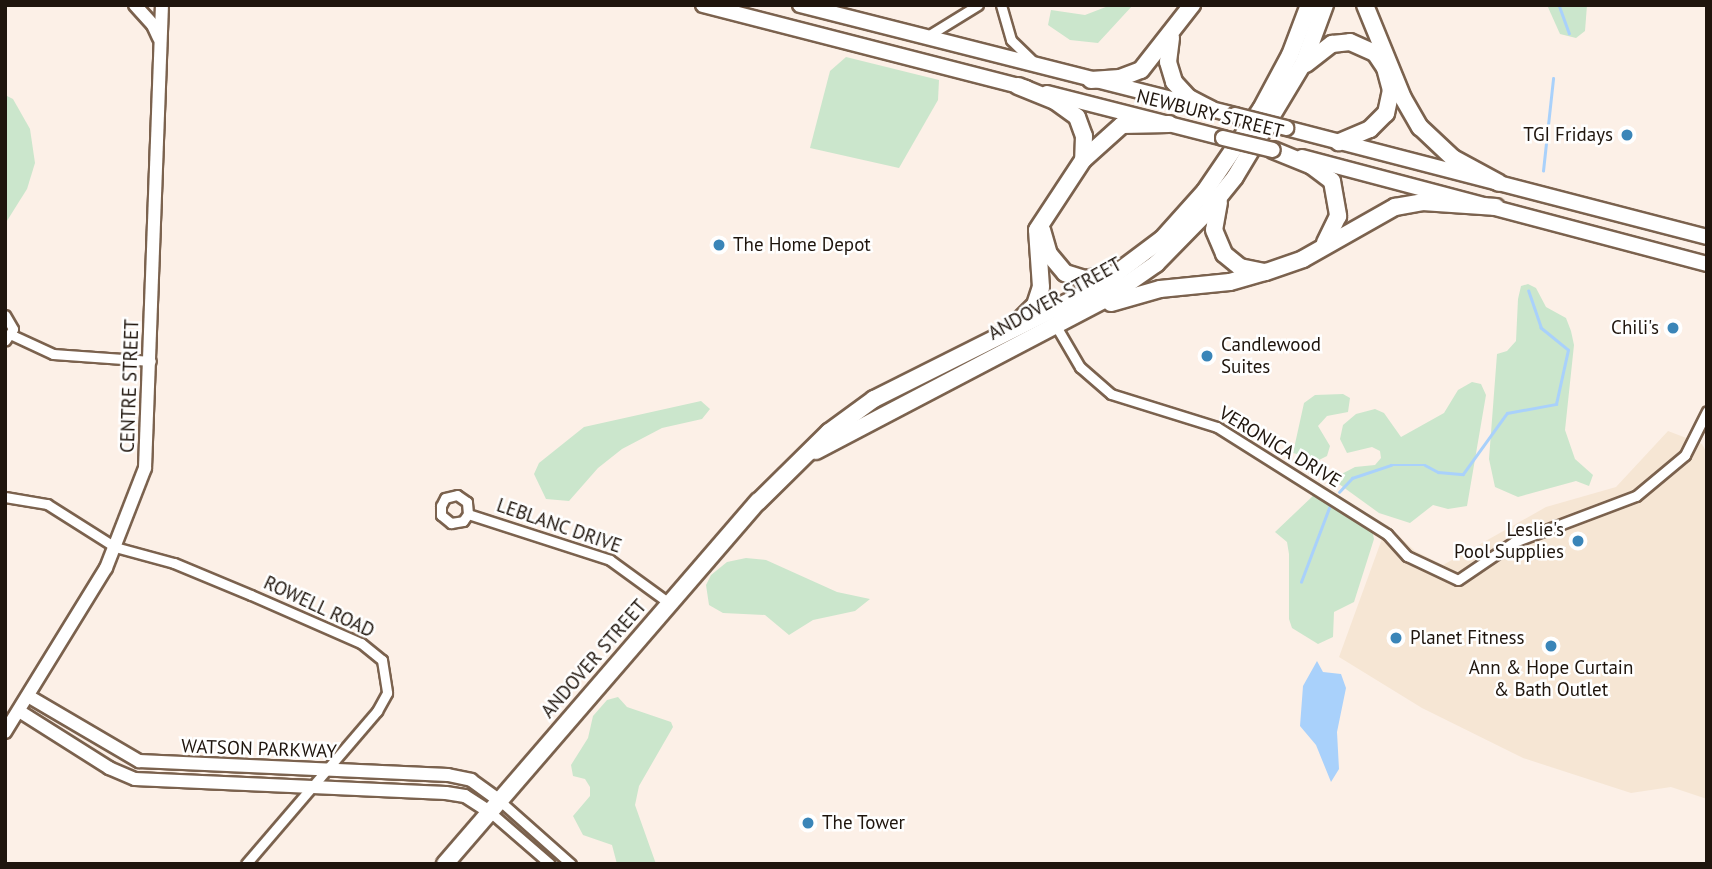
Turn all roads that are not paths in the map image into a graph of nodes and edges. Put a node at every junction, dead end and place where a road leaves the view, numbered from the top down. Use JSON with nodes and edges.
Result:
{"nodes":[{"id":1,"x":135,"y":5,"type":"edge"},
{"id":2,"x":162,"y":5,"type":"edge"},
{"id":3,"x":703,"y":5,"type":"edge"},
{"id":4,"x":800,"y":5,"type":"edge"},
{"id":5,"x":978,"y":5,"type":"edge"},
{"id":6,"x":1001,"y":5,"type":"edge"},
{"id":7,"x":1192,"y":5,"type":"edge"},
{"id":8,"x":1309,"y":5,"type":"edge"},
{"id":9,"x":1325,"y":5,"type":"edge"},
{"id":10,"x":1365,"y":5,"type":"edge"},
{"id":11,"x":1172,"y":34,"type":"junction"},
{"id":12,"x":926,"y":37,"type":"junction"},
{"id":13,"x":160,"y":46,"type":"junction"},
{"id":14,"x":1045,"y":68,"type":"junction"},
{"id":15,"x":1091,"y":80,"type":"junction"},
{"id":16,"x":1293,"y":83,"type":"junction"},
{"id":17,"x":1018,"y":86,"type":"junction"},
{"id":18,"x":1211,"y":109,"type":"junction"},
{"id":19,"x":1169,"y":124,"type":"junction"},
{"id":20,"x":1339,"y":142,"type":"junction"},
{"id":21,"x":1273,"y":150,"type":"junction"},
{"id":22,"x":1083,"y":160,"type":"junction"},
{"id":23,"x":1499,"y":183,"type":"junction"},
{"id":24,"x":1224,"y":191,"type":"junction"},
{"id":25,"x":1496,"y":208,"type":"junction"},
{"id":26,"x":1042,"y":220,"type":"junction"},
{"id":27,"x":1707,"y":237,"type":"edge"},
{"id":28,"x":1321,"y":248,"type":"junction"},
{"id":29,"x":1131,"y":264,"type":"junction"},
{"id":30,"x":1707,"y":264,"type":"edge"},
{"id":31,"x":1266,"y":272,"type":"junction"},
{"id":32,"x":1082,"y":312,"type":"junction"},
{"id":33,"x":5,"y":315,"type":"edge"},
{"id":34,"x":1056,"y":326,"type":"junction"},
{"id":35,"x":1000,"y":337,"type":"junction"},
{"id":36,"x":8,"y":338,"type":"edge"},
{"id":37,"x":151,"y":361,"type":"junction"},
{"id":38,"x":1707,"y":411,"type":"edge"},
{"id":39,"x":808,"y":455,"type":"junction"},
{"id":40,"x":5,"y":497,"type":"edge"},
{"id":41,"x":468,"y":514,"type":"dead end"},
{"id":42,"x":116,"y":547,"type":"junction"},
{"id":43,"x":670,"y":603,"type":"junction"},
{"id":44,"x":28,"y":696,"type":"junction"},
{"id":45,"x":19,"y":710,"type":"junction"},
{"id":46,"x":5,"y":732,"type":"edge"},
{"id":47,"x":329,"y":770,"type":"junction"},
{"id":48,"x":312,"y":788,"type":"junction"},
{"id":49,"x":495,"y":807,"type":"junction"},
{"id":50,"x":246,"y":864,"type":"edge"},
{"id":51,"x":445,"y":864,"type":"edge"},
{"id":52,"x":550,"y":864,"type":"edge"},
{"id":53,"x":570,"y":864,"type":"edge"}],
"edges":[{"from":1,"to":13,"type":"main road"},
{"from":2,"to":13,"type":"main road","name":"CENTRE STREET"},
{"from":3,"to":17,"type":"main road","name":"NEWBURY STREET"},
{"from":4,"to":12,"type":"main road","name":"NEWBURY STREET"},
{"from":5,"to":12,"type":"street"},
{"from":6,"to":14,"type":"street"},
{"from":7,"to":11,"type":"highway"},
{"from":8,"to":29,"type":"highway","name":"ANDOVER STREET"},
{"from":9,"to":16,"type":"highway","name":"ANDOVER STREET"},
{"from":10,"to":23,"type":"highway"},
{"from":11,"to":15,"type":"highway"},
{"from":11,"to":18,"type":"highway"},
{"from":12,"to":14,"type":"main road","name":"NEWBURY STREET"},
{"from":13,"to":37,"type":"main road","name":"CENTRE STREET"},
{"from":14,"to":15,"type":"main road","name":"NEWBURY STREET"},
{"from":15,"to":18,"type":"main road","name":"NEWBURY STREET"},
{"from":16,"to":20,"type":"highway"},
{"from":16,"to":24,"type":"highway","name":"ANDOVER STREET"},
{"from":17,"to":19,"type":"main road","name":"NEWBURY STREET"},
{"from":17,"to":22,"type":"highway"},
{"from":18,"to":20,"type":"main road","name":"NEWBURY STREET","bridge":true},
{"from":19,"to":21,"type":"main road","name":"NEWBURY STREET","bridge":true},
{"from":19,"to":22,"type":"highway"},
{"from":20,"to":23,"type":"main road","name":"NEWBURY STREET"},
{"from":21,"to":25,"type":"main road","name":"NEWBURY STREET"},
{"from":21,"to":28,"type":"highway"},
{"from":22,"to":26,"type":"highway"},
{"from":23,"to":27,"type":"main road","name":"NEWBURY STREET"},
{"from":24,"to":31,"type":"highway"},
{"from":24,"to":32,"type":"highway","name":"ANDOVER STREET"},
{"from":25,"to":28,"type":"highway"},
{"from":25,"to":30,"type":"main road","name":"NEWBURY STREET"},
{"from":26,"to":29,"type":"highway"},
{"from":26,"to":35,"type":"highway"},
{"from":28,"to":31,"type":"highway"},
{"from":29,"to":35,"type":"highway","name":"ANDOVER STREET"},
{"from":31,"to":32,"type":"highway"},
{"from":32,"to":34,"type":"highway","name":"ANDOVER STREET"},
{"from":33,"to":36,"type":"street"},
{"from":34,"to":38,"type":"street","name":"VERONICA DRIVE"},
{"from":34,"to":39,"type":"highway","name":"ANDOVER STREET"},
{"from":35,"to":39,"type":"highway","name":"ANDOVER STREET"},
{"from":36,"to":37,"type":"street"},
{"from":37,"to":42,"type":"main road","name":"CENTRE STREET"},
{"from":39,"to":43,"type":"highway","name":"ANDOVER STREET"},
{"from":40,"to":42,"type":"street","name":"ROWELL ROAD"},
{"from":41,"to":43,"type":"street","name":"LEBLANC DRIVE"},
{"from":42,"to":44,"type":"main road","name":"CENTRE STREET"},
{"from":42,"to":47,"type":"street","name":"ROWELL ROAD"},
{"from":43,"to":49,"type":"highway","name":"ANDOVER STREET"},
{"from":44,"to":45,"type":"main road","name":"CENTRE STREET"},
{"from":44,"to":47,"type":"main road","name":"WATSON PARKWAY"},
{"from":45,"to":46,"type":"main road","name":"CENTRE STREET"},
{"from":45,"to":48,"type":"main road","name":"WATSON PARKWAY"},
{"from":47,"to":48,"type":"street","name":"ROWELL ROAD"},
{"from":47,"to":49,"type":"main road","name":"WATSON PARKWAY"},
{"from":48,"to":49,"type":"main road","name":"WATSON PARKWAY"},
{"from":48,"to":50,"type":"street","name":"ROWELL ROAD"},
{"from":49,"to":51,"type":"highway","name":"ANDOVER STREET"},
{"from":49,"to":52,"type":"street"},
{"from":49,"to":53,"type":"street"}]}
